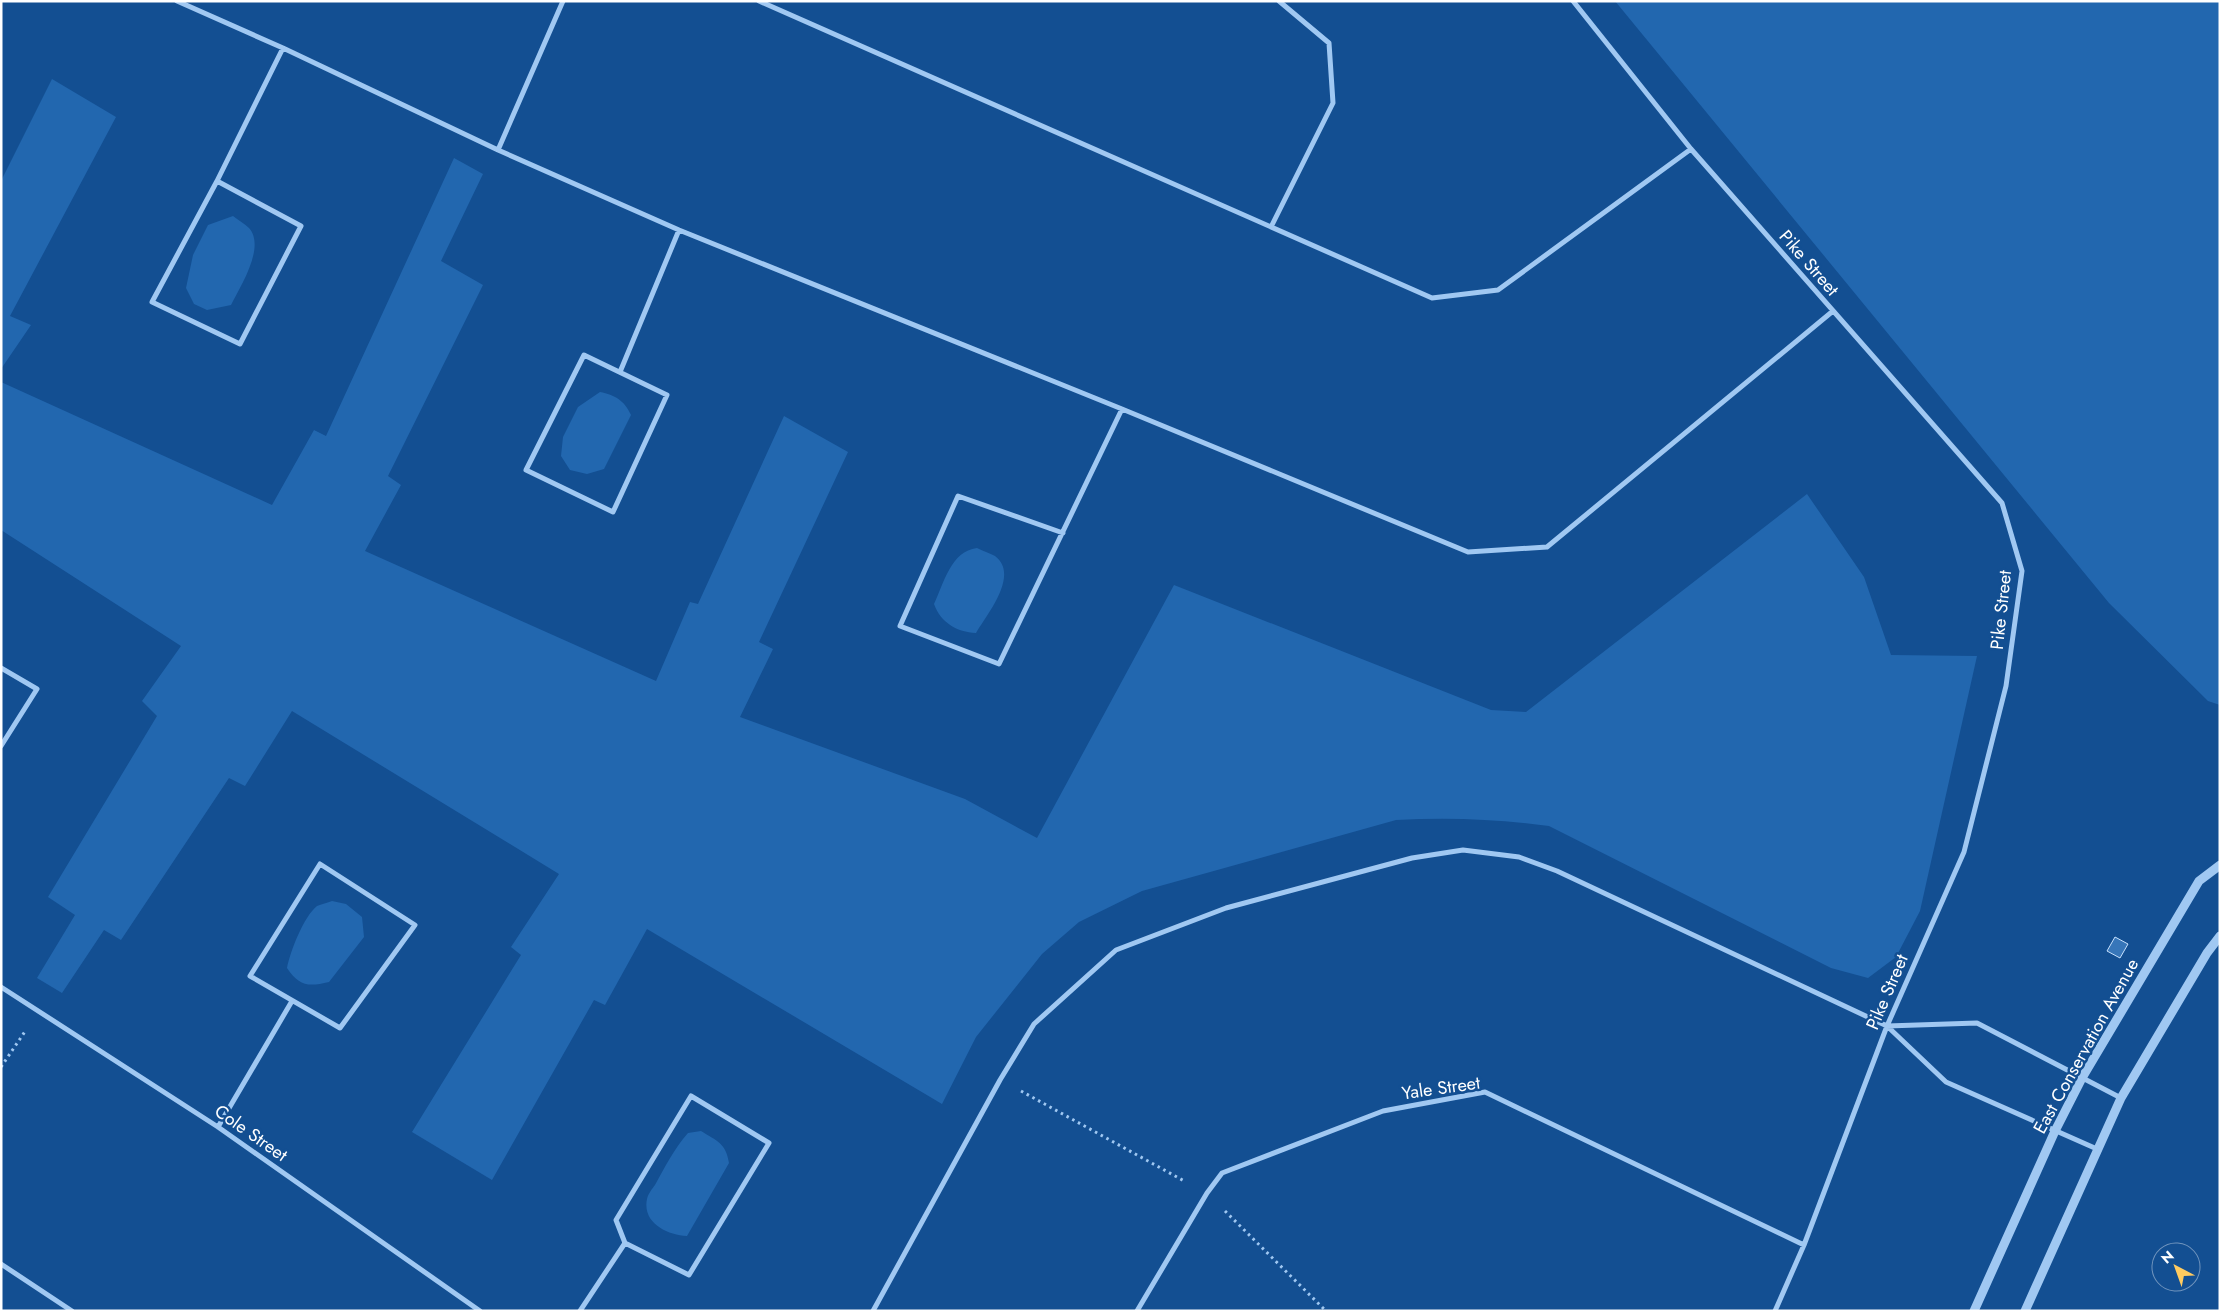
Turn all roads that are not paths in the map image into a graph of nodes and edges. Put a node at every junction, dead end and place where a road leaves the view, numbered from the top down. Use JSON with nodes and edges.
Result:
{"nodes":[{"id":1,"x":177,"y":1,"type":"edge"},
{"id":2,"x":563,"y":1,"type":"edge"},
{"id":3,"x":759,"y":1,"type":"edge"},
{"id":4,"x":1279,"y":1,"type":"edge"},
{"id":5,"x":1573,"y":1,"type":"edge"},
{"id":6,"x":283,"y":48,"type":"junction"},
{"id":7,"x":1691,"y":149,"type":"junction"},
{"id":8,"x":498,"y":150,"type":"junction"},
{"id":9,"x":217,"y":181,"type":"junction"},
{"id":10,"x":1271,"y":227,"type":"junction"},
{"id":11,"x":679,"y":230,"type":"junction"},
{"id":12,"x":1833,"y":311,"type":"junction"},
{"id":13,"x":620,"y":372,"type":"junction"},
{"id":14,"x":1122,"y":409,"type":"junction"},
{"id":15,"x":1063,"y":533,"type":"junction"},
{"id":16,"x":1,"y":668,"type":"edge"},
{"id":17,"x":1,"y":746,"type":"edge"},
{"id":18,"x":2220,"y":865,"type":"edge"},
{"id":19,"x":2220,"y":936,"type":"edge"},
{"id":20,"x":1,"y":987,"type":"edge"},
{"id":21,"x":292,"y":1001,"type":"junction"},
{"id":22,"x":1887,"y":1026,"type":"junction"},
{"id":23,"x":2082,"y":1078,"type":"junction"},
{"id":24,"x":2121,"y":1098,"type":"junction"},
{"id":25,"x":218,"y":1127,"type":"junction"},
{"id":26,"x":2055,"y":1131,"type":"junction"},
{"id":27,"x":2097,"y":1149,"type":"junction"},
{"id":28,"x":625,"y":1243,"type":"junction"},
{"id":29,"x":1804,"y":1246,"type":"junction"},
{"id":30,"x":1,"y":1264,"type":"edge"},
{"id":31,"x":72,"y":1311,"type":"edge"},
{"id":32,"x":480,"y":1311,"type":"edge"},
{"id":33,"x":580,"y":1311,"type":"edge"},
{"id":34,"x":873,"y":1311,"type":"edge"},
{"id":35,"x":1137,"y":1311,"type":"edge"},
{"id":36,"x":1775,"y":1311,"type":"edge"},
{"id":37,"x":1974,"y":1311,"type":"edge"},
{"id":38,"x":2025,"y":1311,"type":"edge"}],
"edges":[{"from":1,"to":6,"type":"street"},
{"from":2,"to":8,"type":"street"},
{"from":3,"to":10,"type":"street"},
{"from":4,"to":10,"type":"street"},
{"from":5,"to":7,"type":"street","name":"Pike Street"},
{"from":6,"to":8,"type":"street"},
{"from":6,"to":9,"type":"street"},
{"from":7,"to":10,"type":"street"},
{"from":7,"to":12,"type":"street","name":"Pike Street"},
{"from":8,"to":11,"type":"street"},
{"from":9,"to":9,"type":"street"},
{"from":11,"to":13,"type":"street"},
{"from":11,"to":14,"type":"street"},
{"from":12,"to":14,"type":"street"},
{"from":12,"to":22,"type":"street","name":"Pike Street"},
{"from":13,"to":13,"type":"street"},
{"from":14,"to":15,"type":"street"},
{"from":15,"to":15,"type":"street"},
{"from":16,"to":17,"type":"street"},
{"from":18,"to":23,"type":"street","name":"East Conservation Avenue"},
{"from":19,"to":24,"type":"street"},
{"from":20,"to":25,"type":"street","name":"Cole Street"},
{"from":21,"to":21,"type":"street"},
{"from":21,"to":25,"type":"street"},
{"from":22,"to":23,"type":"street"},
{"from":22,"to":26,"type":"street"},
{"from":22,"to":29,"type":"street","name":"Pike Street"},
{"from":22,"to":34,"type":"street"},
{"from":23,"to":24,"type":"street"},
{"from":23,"to":26,"type":"street","name":"East Conservation Avenue"},
{"from":24,"to":27,"type":"street"},
{"from":25,"to":32,"type":"street","name":"Cole Street"},
{"from":26,"to":27,"type":"street"},
{"from":26,"to":37,"type":"street","name":"East Conservation Avenue"},
{"from":27,"to":38,"type":"street"},
{"from":28,"to":28,"type":"street"},
{"from":28,"to":33,"type":"street"},
{"from":29,"to":35,"type":"street","name":"Yale Street"},
{"from":29,"to":36,"type":"street","name":"Pike Street"},
{"from":30,"to":31,"type":"street"}]}
